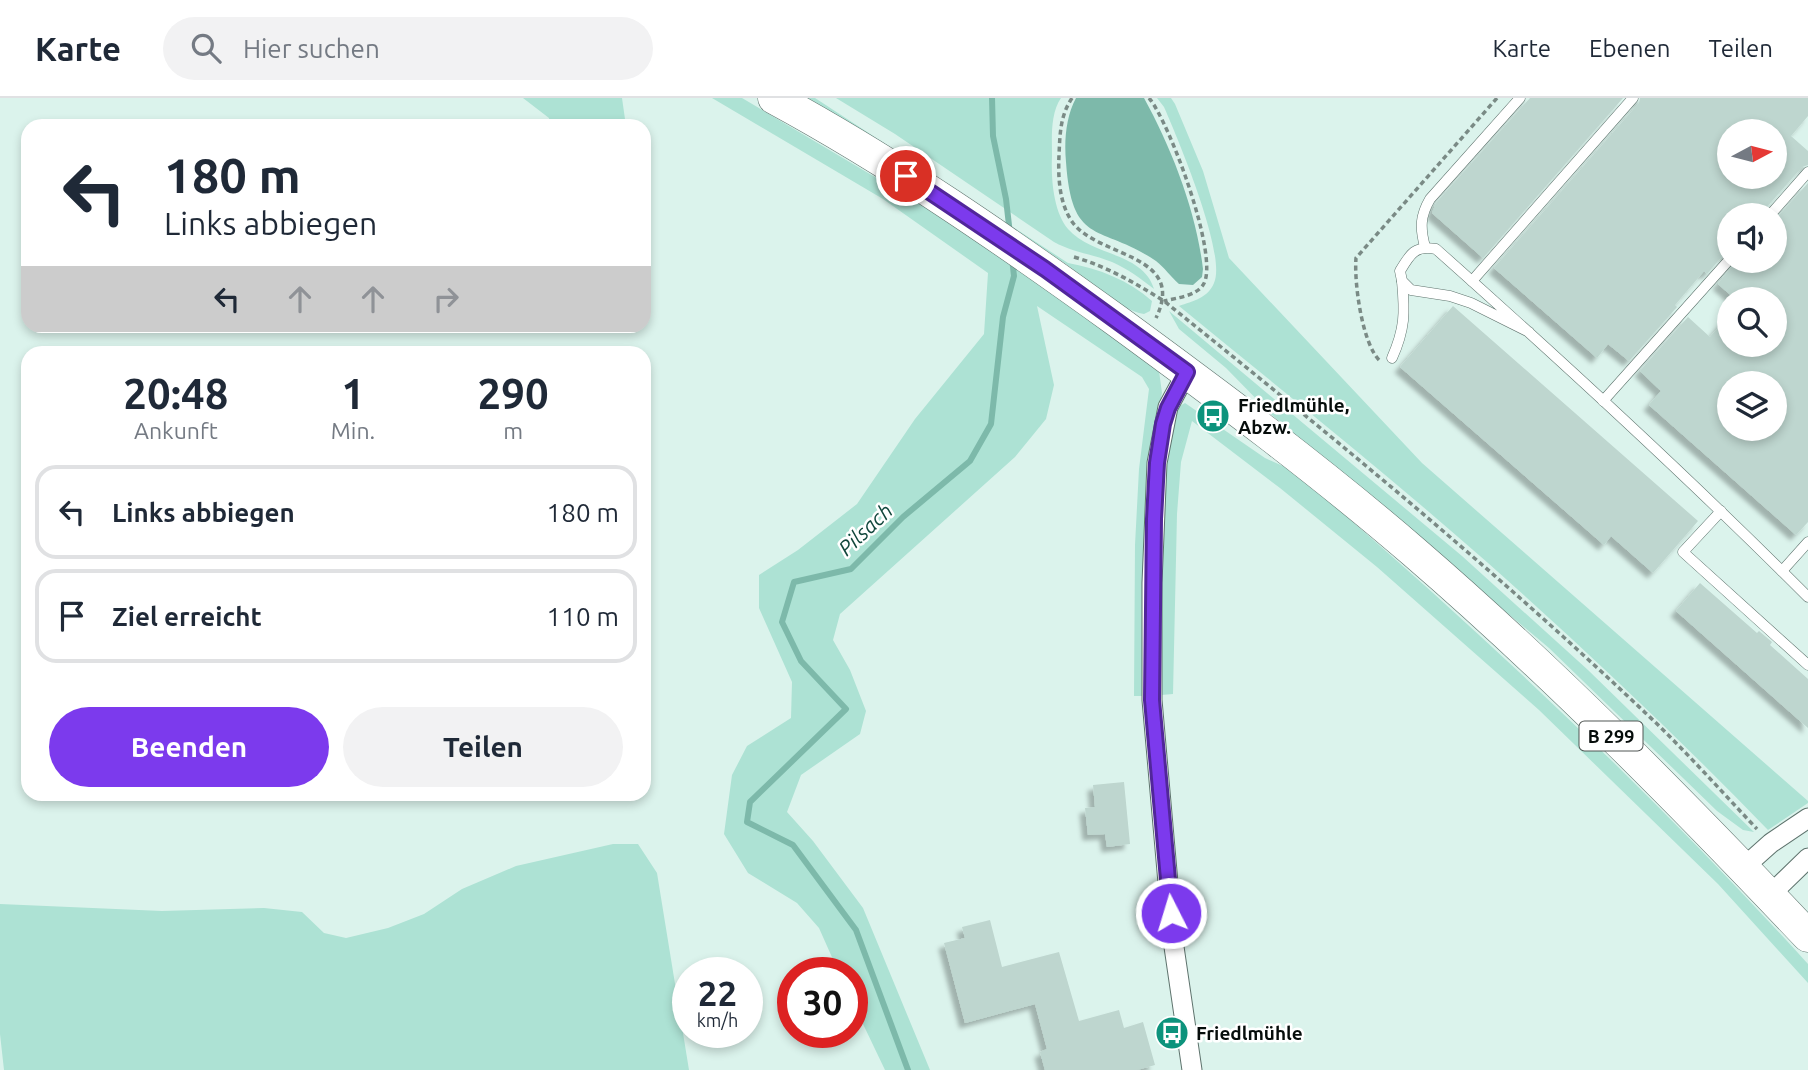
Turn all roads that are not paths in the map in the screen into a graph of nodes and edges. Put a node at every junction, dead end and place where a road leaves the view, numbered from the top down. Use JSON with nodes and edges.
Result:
{"nodes":[{"id":1,"x":1520,"y":98,"type":"edge"},
{"id":2,"x":1633,"y":98,"type":"edge"},
{"id":3,"x":776,"y":99,"type":"edge"},
{"id":4,"x":1808,"y":172,"type":"edge"},
{"id":5,"x":1780,"y":203,"type":"edge"},
{"id":6,"x":1425,"y":247,"type":"junction"},
{"id":7,"x":1717,"y":273,"type":"edge"},
{"id":8,"x":1402,"y":281,"type":"junction"},
{"id":9,"x":1472,"y":281,"type":"junction"},
{"id":10,"x":1529,"y":332,"type":"junction"},
{"id":11,"x":1392,"y":358,"type":"road end"},
{"id":12,"x":1187,"y":372,"type":"junction"},
{"id":13,"x":1602,"y":401,"type":"junction"},
{"id":14,"x":1721,"y":511,"type":"junction"},
{"id":15,"x":1808,"y":542,"type":"edge"},
{"id":16,"x":1782,"y":571,"type":"junction"},
{"id":17,"x":1808,"y":597,"type":"edge"},
{"id":18,"x":1808,"y":665,"type":"edge"},
{"id":19,"x":1808,"y":818,"type":"edge"},
{"id":20,"x":1808,"y":859,"type":"edge"},
{"id":21,"x":1743,"y":868,"type":"junction"},
{"id":22,"x":1770,"y":895,"type":"junction"},
{"id":23,"x":1808,"y":936,"type":"edge"},
{"id":24,"x":1192,"y":1070,"type":"edge"}],
"edges":[{"from":1,"to":6,"type":"lane"},
{"from":2,"to":9,"type":"lane"},
{"from":3,"to":12,"type":"main road","number":"B 299"},
{"from":4,"to":5,"type":"lane"},
{"from":6,"to":8,"type":"lane"},
{"from":6,"to":9,"type":"lane"},
{"from":7,"to":13,"type":"lane"},
{"from":8,"to":10,"type":"lane"},
{"from":8,"to":11,"type":"lane"},
{"from":9,"to":10,"type":"lane"},
{"from":10,"to":13,"type":"lane"},
{"from":12,"to":21,"type":"main road","number":"B 299"},
{"from":12,"to":24,"type":"street"},
{"from":13,"to":14,"type":"lane"},
{"from":14,"to":16,"type":"lane"},
{"from":14,"to":18,"type":"lane"},
{"from":15,"to":16,"type":"lane"},
{"from":16,"to":17,"type":"lane"},
{"from":19,"to":21,"type":"street"},
{"from":20,"to":22,"type":"street"},
{"from":21,"to":22,"type":"main road","number":"B 299"},
{"from":22,"to":23,"type":"main road","number":"B 299"}]}
